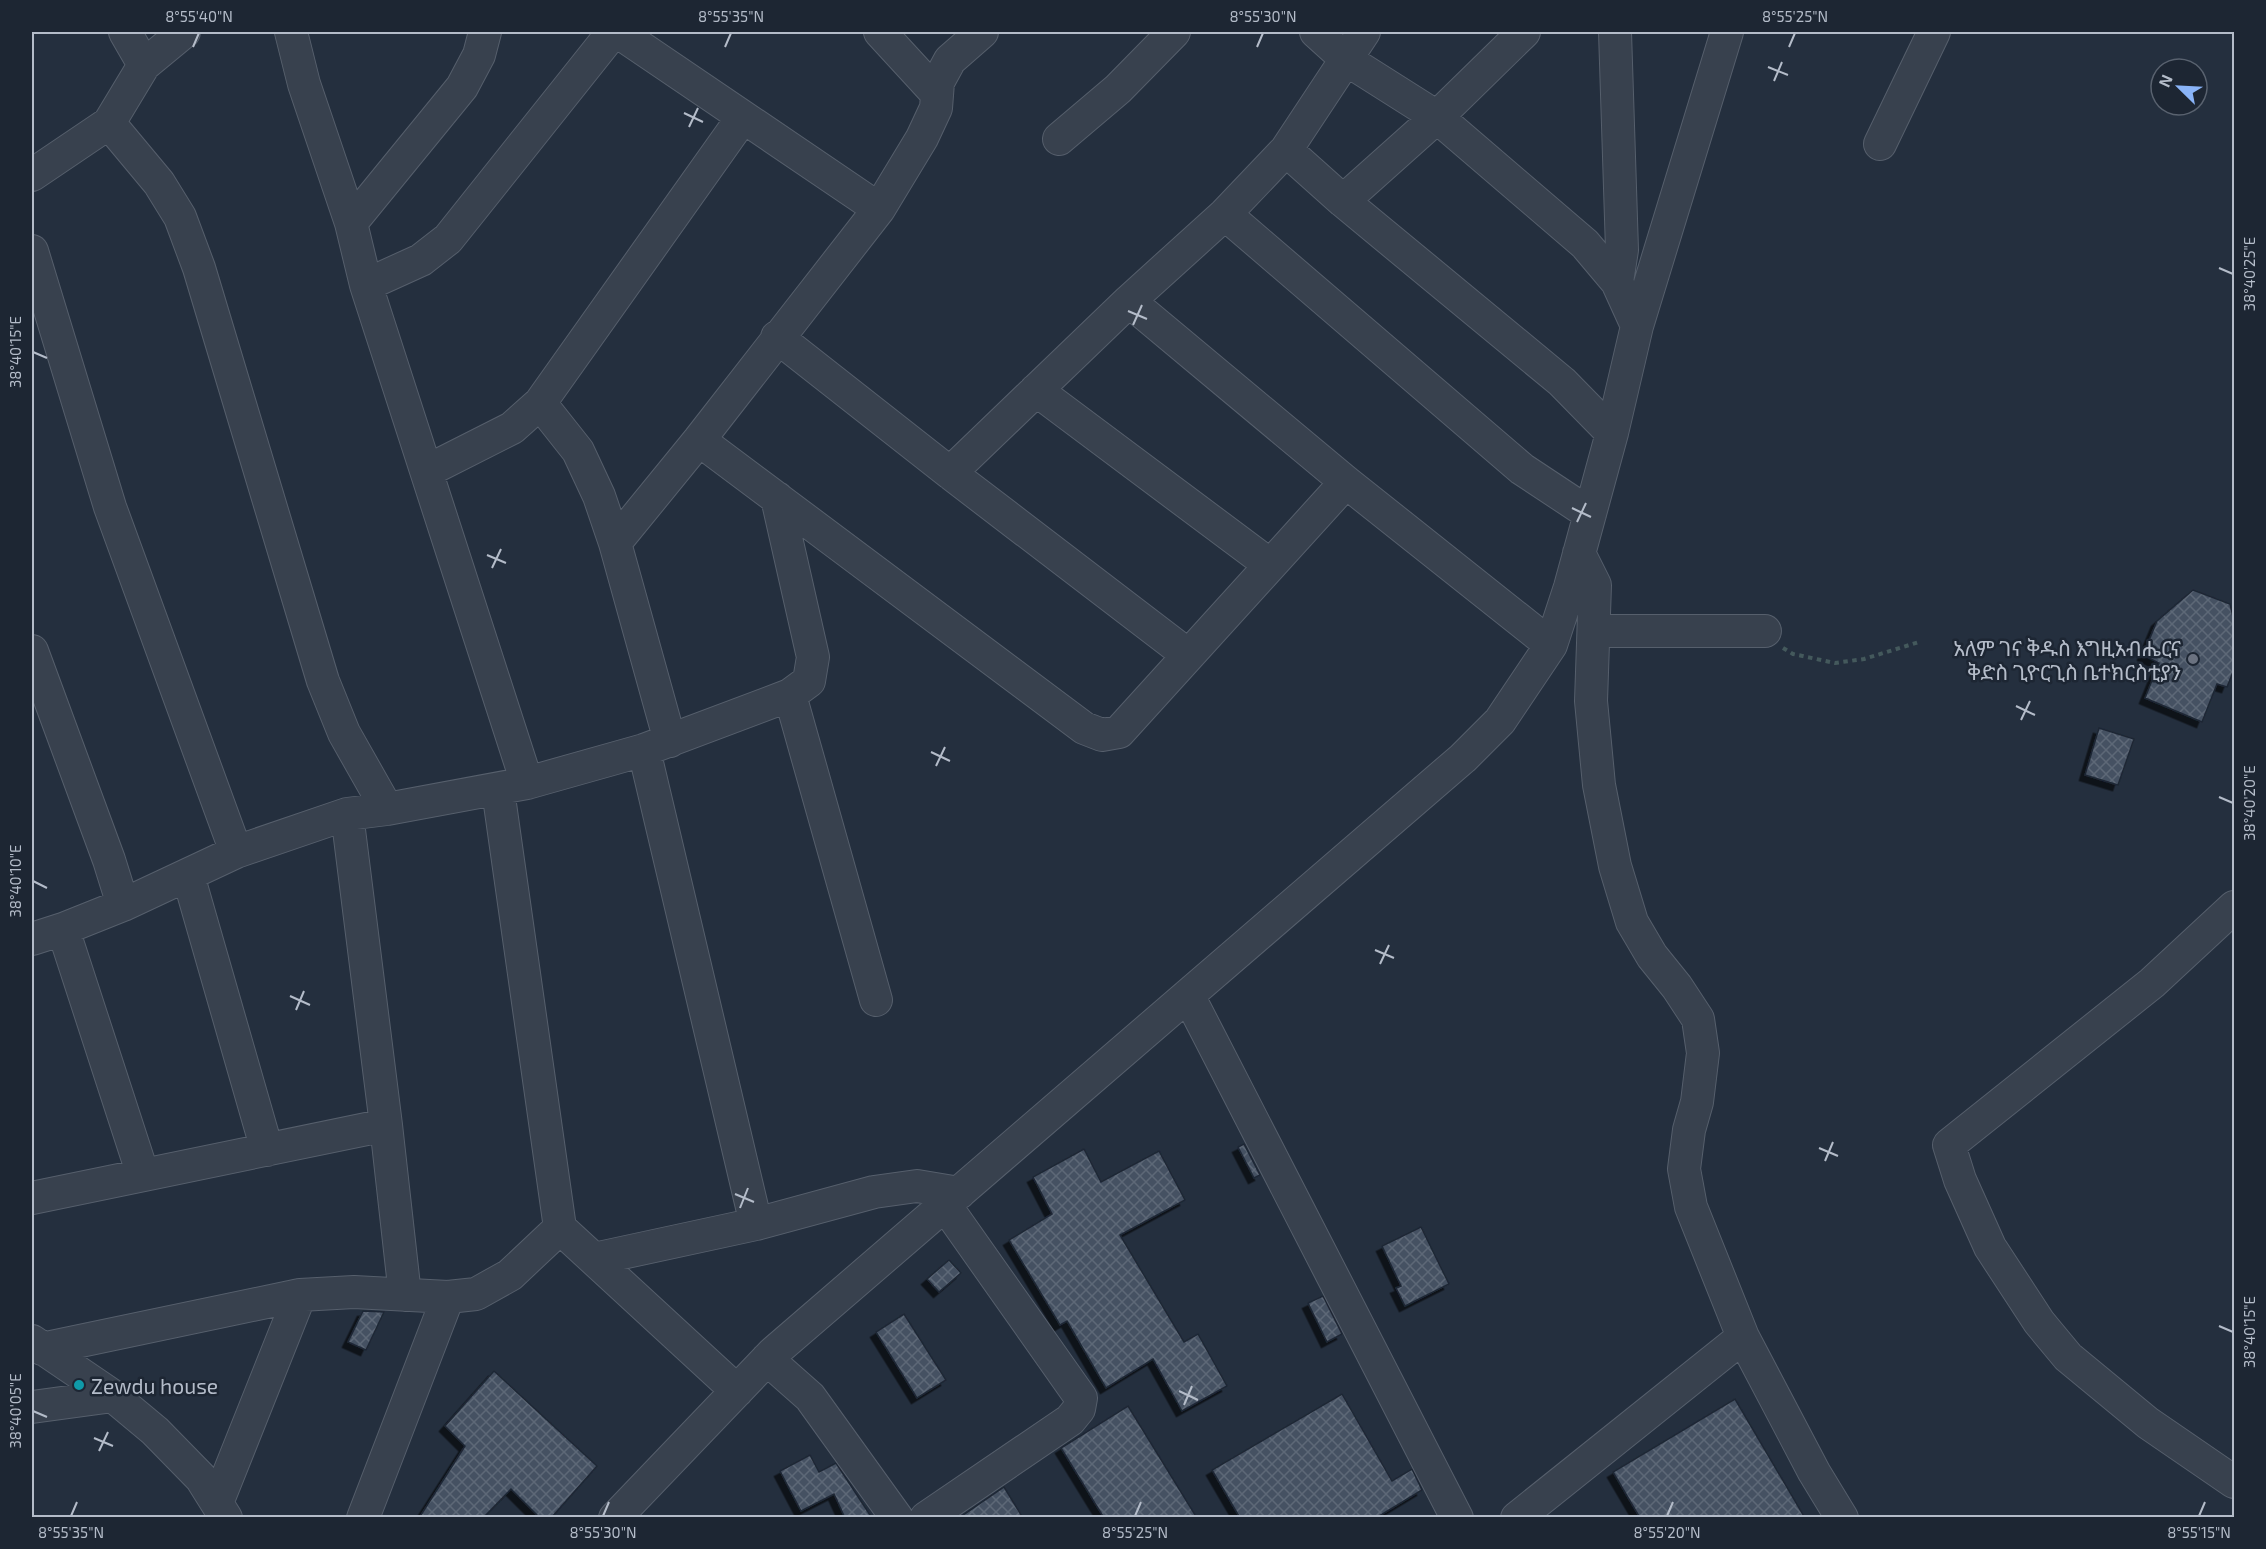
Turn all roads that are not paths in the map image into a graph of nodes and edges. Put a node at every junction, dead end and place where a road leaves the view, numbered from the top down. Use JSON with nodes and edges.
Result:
{"nodes":[{"id":1,"x":125,"y":32,"type":"edge"},
{"id":2,"x":184,"y":32,"type":"edge"},
{"id":3,"x":291,"y":32,"type":"edge"},
{"id":4,"x":485,"y":32,"type":"edge"},
{"id":5,"x":613,"y":32,"type":"edge"},
{"id":6,"x":618,"y":32,"type":"edge"},
{"id":7,"x":880,"y":32,"type":"edge"},
{"id":8,"x":982,"y":32,"type":"edge"},
{"id":9,"x":1174,"y":32,"type":"edge"},
{"id":10,"x":1316,"y":32,"type":"edge"},
{"id":11,"x":1364,"y":32,"type":"edge"},
{"id":12,"x":1524,"y":32,"type":"edge"},
{"id":13,"x":1615,"y":32,"type":"edge"},
{"id":14,"x":1727,"y":32,"type":"edge"},
{"id":15,"x":1934,"y":32,"type":"edge"},
{"id":16,"x":1347,"y":60,"type":"junction"},
{"id":17,"x":144,"y":65,"type":"junction"},
{"id":18,"x":937,"y":94,"type":"junction"},
{"id":19,"x":743,"y":117,"type":"junction"},
{"id":20,"x":1437,"y":117,"type":"junction"},
{"id":21,"x":109,"y":123,"type":"junction"},
{"id":22,"x":1059,"y":139,"type":"dead end"},
{"id":23,"x":1880,"y":144,"type":"dead end"},
{"id":24,"x":1286,"y":150,"type":"junction"},
{"id":25,"x":32,"y":175,"type":"edge"},
{"id":26,"x":1343,"y":201,"type":"junction"},
{"id":27,"x":879,"y":209,"type":"junction"},
{"id":28,"x":1225,"y":214,"type":"junction"},
{"id":29,"x":351,"y":223,"type":"junction"},
{"id":30,"x":32,"y":250,"type":"edge"},
{"id":31,"x":1617,"y":282,"type":"junction"},
{"id":32,"x":366,"y":285,"type":"junction"},
{"id":33,"x":1129,"y":301,"type":"junction"},
{"id":34,"x":1637,"y":326,"type":"junction"},
{"id":35,"x":777,"y":337,"type":"junction"},
{"id":36,"x":1036,"y":390,"type":"junction"},
{"id":37,"x":540,"y":403,"type":"junction"},
{"id":38,"x":1612,"y":433,"type":"junction"},
{"id":39,"x":699,"y":440,"type":"junction"},
{"id":40,"x":427,"y":471,"type":"junction"},
{"id":41,"x":950,"y":473,"type":"junction"},
{"id":42,"x":1346,"y":482,"type":"junction"},
{"id":43,"x":777,"y":498,"type":"junction"},
{"id":44,"x":1590,"y":514,"type":"junction"},
{"id":45,"x":615,"y":543,"type":"junction"},
{"id":46,"x":1579,"y":553,"type":"junction"},
{"id":47,"x":1270,"y":565,"type":"junction"},
{"id":48,"x":1594,"y":631,"type":"junction"},
{"id":49,"x":1765,"y":631,"type":"road end"},
{"id":50,"x":1551,"y":645,"type":"junction"},
{"id":51,"x":32,"y":651,"type":"edge"},
{"id":52,"x":1188,"y":655,"type":"junction"},
{"id":53,"x":790,"y":694,"type":"junction"},
{"id":54,"x":657,"y":746,"type":"junction"},
{"id":55,"x":512,"y":786,"type":"junction"},
{"id":56,"x":387,"y":809,"type":"junction"},
{"id":57,"x":347,"y":814,"type":"junction"},
{"id":58,"x":236,"y":852,"type":"junction"},
{"id":59,"x":188,"y":875,"type":"junction"},
{"id":60,"x":123,"y":905,"type":"junction"},
{"id":61,"x":2235,"y":907,"type":"edge"},
{"id":62,"x":63,"y":929,"type":"junction"},
{"id":63,"x":32,"y":939,"type":"edge"},
{"id":64,"x":1188,"y":995,"type":"junction"},
{"id":65,"x":876,"y":1000,"type":"dead end"},
{"id":66,"x":386,"y":1125,"type":"junction"},
{"id":67,"x":267,"y":1150,"type":"junction"},
{"id":68,"x":143,"y":1175,"type":"junction"},
{"id":69,"x":32,"y":1198,"type":"edge"},
{"id":70,"x":952,"y":1199,"type":"junction"},
{"id":71,"x":756,"y":1224,"type":"junction"},
{"id":72,"x":560,"y":1228,"type":"junction"},
{"id":73,"x":594,"y":1259,"type":"junction"},
{"id":74,"x":300,"y":1295,"type":"junction"},
{"id":75,"x":405,"y":1295,"type":"junction"},
{"id":76,"x":448,"y":1297,"type":"junction"},
{"id":77,"x":1743,"y":1337,"type":"junction"},
{"id":78,"x":37,"y":1345,"type":"edge"},
{"id":79,"x":767,"y":1359,"type":"junction"},
{"id":80,"x":737,"y":1391,"type":"junction"},
{"id":81,"x":113,"y":1396,"type":"junction"},
{"id":82,"x":32,"y":1407,"type":"edge"},
{"id":83,"x":2235,"y":1482,"type":"edge"},
{"id":84,"x":221,"y":1510,"type":"edge"},
{"id":85,"x":363,"y":1518,"type":"edge"},
{"id":86,"x":615,"y":1518,"type":"edge"},
{"id":87,"x":897,"y":1518,"type":"edge"},
{"id":88,"x":926,"y":1518,"type":"edge"},
{"id":89,"x":1457,"y":1518,"type":"edge"},
{"id":90,"x":1517,"y":1518,"type":"edge"},
{"id":91,"x":1842,"y":1518,"type":"edge"}],
"edges":[{"from":1,"to":17,"type":"street"},
{"from":2,"to":17,"type":"street"},
{"from":3,"to":29,"type":"street"},
{"from":4,"to":29,"type":"street"},
{"from":5,"to":32,"type":"street"},
{"from":6,"to":19,"type":"street"},
{"from":7,"to":18,"type":"street"},
{"from":8,"to":18,"type":"street"},
{"from":9,"to":22,"type":"street"},
{"from":10,"to":16,"type":"street"},
{"from":11,"to":16,"type":"street"},
{"from":12,"to":20,"type":"street"},
{"from":13,"to":31,"type":"street"},
{"from":14,"to":34,"type":"street"},
{"from":15,"to":23,"type":"street"},
{"from":16,"to":20,"type":"street"},
{"from":16,"to":24,"type":"street"},
{"from":17,"to":21,"type":"street"},
{"from":18,"to":27,"type":"street"},
{"from":19,"to":27,"type":"street"},
{"from":19,"to":37,"type":"street"},
{"from":20,"to":26,"type":"street"},
{"from":20,"to":31,"type":"street"},
{"from":21,"to":25,"type":"street"},
{"from":21,"to":56,"type":"street"},
{"from":24,"to":26,"type":"street"},
{"from":24,"to":28,"type":"street"},
{"from":26,"to":38,"type":"street"},
{"from":27,"to":35,"type":"street"},
{"from":28,"to":33,"type":"street"},
{"from":28,"to":44,"type":"street"},
{"from":29,"to":32,"type":"street"},
{"from":30,"to":58,"type":"street"},
{"from":31,"to":34,"type":"street"},
{"from":32,"to":40,"type":"street"},
{"from":33,"to":36,"type":"street"},
{"from":33,"to":42,"type":"street"},
{"from":34,"to":38,"type":"street"},
{"from":35,"to":39,"type":"street"},
{"from":35,"to":41,"type":"street"},
{"from":36,"to":41,"type":"street"},
{"from":36,"to":47,"type":"street"},
{"from":37,"to":40,"type":"street"},
{"from":37,"to":45,"type":"street"},
{"from":38,"to":44,"type":"street"},
{"from":39,"to":43,"type":"street"},
{"from":39,"to":45,"type":"street"},
{"from":40,"to":55,"type":"street"},
{"from":41,"to":52,"type":"street"},
{"from":42,"to":47,"type":"street"},
{"from":42,"to":50,"type":"street"},
{"from":43,"to":52,"type":"street"},
{"from":43,"to":53,"type":"street"},
{"from":44,"to":46,"type":"street"},
{"from":45,"to":54,"type":"street"},
{"from":46,"to":48,"type":"street"},
{"from":46,"to":50,"type":"street"},
{"from":47,"to":52,"type":"street"},
{"from":48,"to":49,"type":"street"},
{"from":48,"to":77,"type":"street"},
{"from":50,"to":64,"type":"street"},
{"from":51,"to":60,"type":"street"},
{"from":53,"to":54,"type":"street"},
{"from":53,"to":65,"type":"street"},
{"from":54,"to":55,"type":"street"},
{"from":54,"to":71,"type":"street"},
{"from":55,"to":56,"type":"street"},
{"from":55,"to":72,"type":"street"},
{"from":56,"to":57,"type":"street"},
{"from":57,"to":58,"type":"street"},
{"from":57,"to":66,"type":"street"},
{"from":58,"to":59,"type":"street"},
{"from":59,"to":60,"type":"street"},
{"from":59,"to":67,"type":"street"},
{"from":60,"to":62,"type":"street"},
{"from":61,"to":83,"type":"street"},
{"from":62,"to":63,"type":"street"},
{"from":62,"to":68,"type":"street"},
{"from":64,"to":70,"type":"street"},
{"from":64,"to":89,"type":"street"},
{"from":66,"to":67,"type":"street"},
{"from":66,"to":75,"type":"street"},
{"from":67,"to":68,"type":"street"},
{"from":68,"to":69,"type":"street"},
{"from":70,"to":71,"type":"street"},
{"from":70,"to":79,"type":"street"},
{"from":70,"to":88,"type":"street"},
{"from":71,"to":73,"type":"street"},
{"from":72,"to":73,"type":"street"},
{"from":72,"to":76,"type":"street"},
{"from":73,"to":80,"type":"street"},
{"from":74,"to":75,"type":"street"},
{"from":74,"to":78,"type":"street"},
{"from":74,"to":84,"type":"street"},
{"from":75,"to":76,"type":"street"},
{"from":76,"to":85,"type":"street"},
{"from":77,"to":90,"type":"street"},
{"from":77,"to":91,"type":"street"},
{"from":78,"to":81,"type":"street"},
{"from":79,"to":80,"type":"street"},
{"from":79,"to":87,"type":"street"},
{"from":80,"to":86,"type":"street"},
{"from":81,"to":82,"type":"street"},
{"from":81,"to":84,"type":"street"}]}
